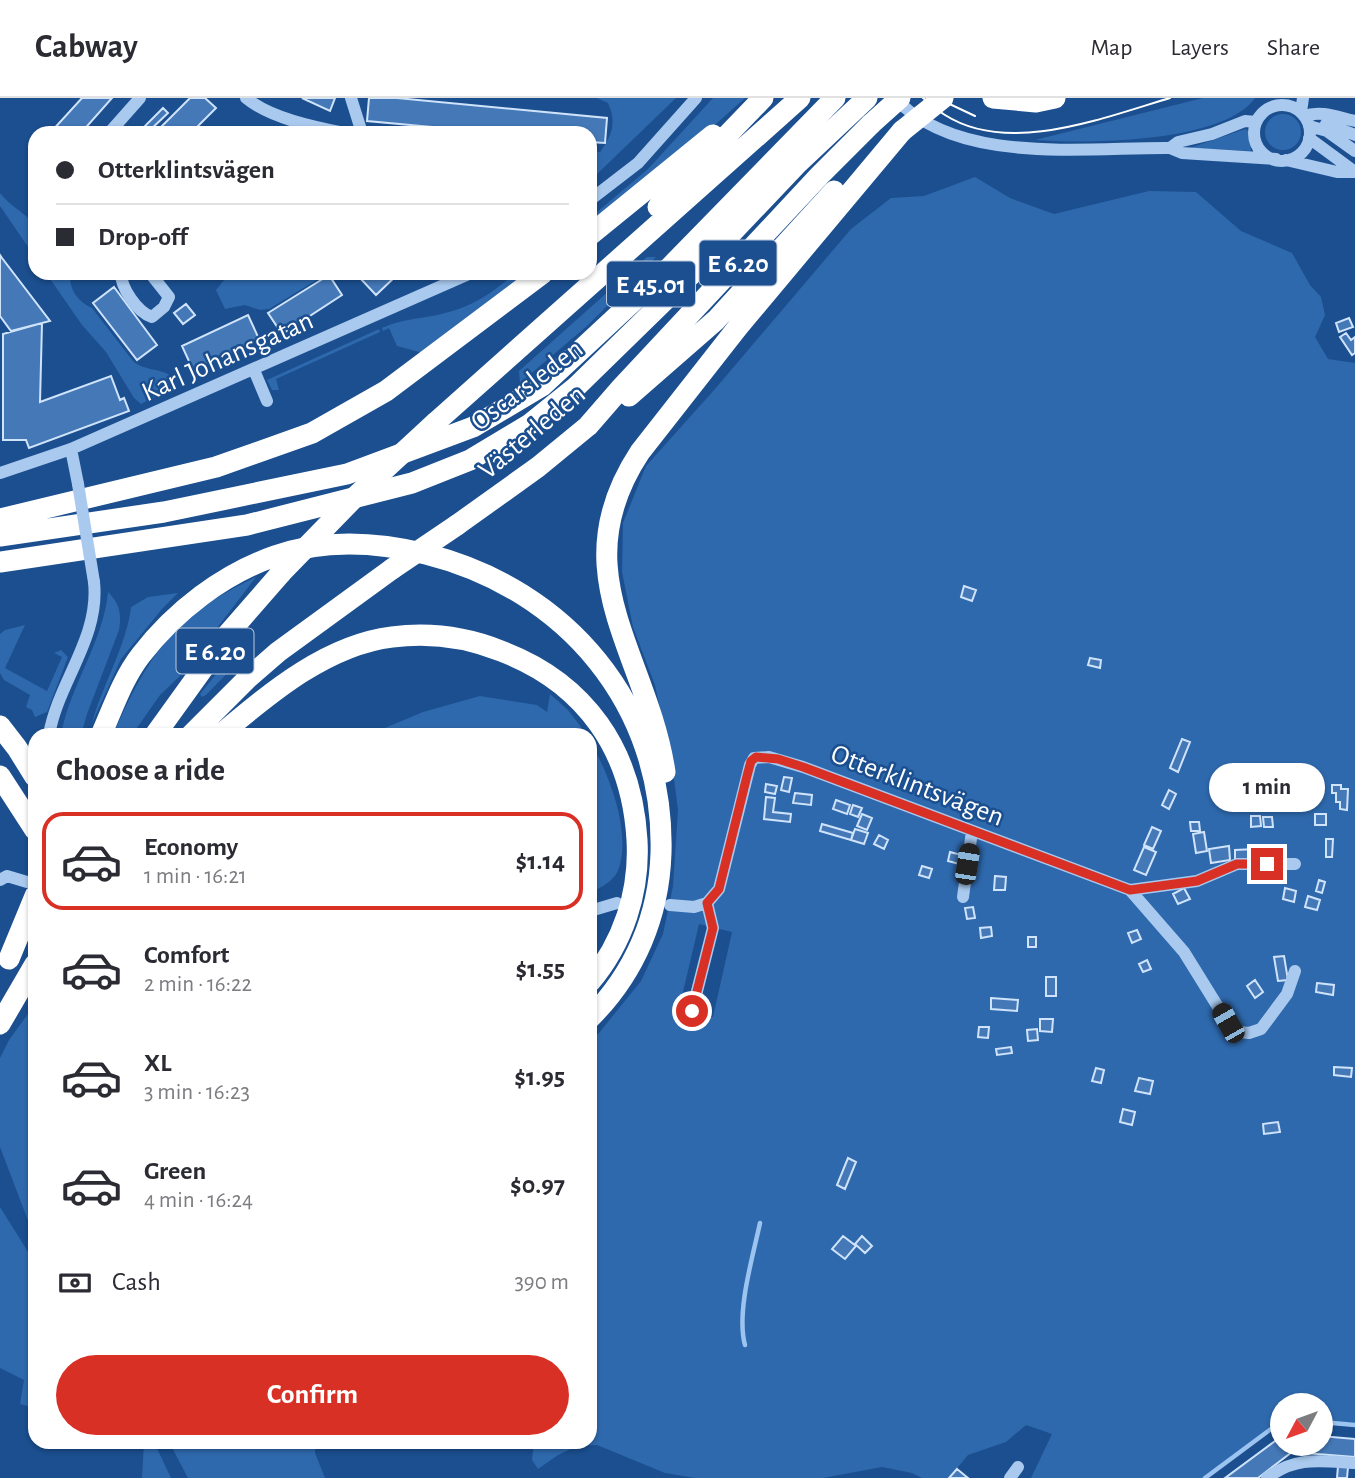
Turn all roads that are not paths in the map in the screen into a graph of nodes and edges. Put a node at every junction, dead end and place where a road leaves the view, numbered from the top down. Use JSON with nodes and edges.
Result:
{"nodes":[{"id":1,"x":140,"y":98,"type":"edge"},
{"id":2,"x":246,"y":98,"type":"edge"},
{"id":3,"x":351,"y":98,"type":"edge"},
{"id":4,"x":696,"y":98,"type":"edge"},
{"id":5,"x":763,"y":98,"type":"edge"},
{"id":6,"x":800,"y":98,"type":"edge"},
{"id":7,"x":835,"y":98,"type":"edge"},
{"id":8,"x":898,"y":98,"type":"edge"},
{"id":9,"x":943,"y":98,"type":"edge"},
{"id":10,"x":993,"y":98,"type":"edge"},
{"id":11,"x":1055,"y":98,"type":"edge"},
{"id":12,"x":1264,"y":98,"type":"edge"},
{"id":13,"x":1303,"y":98,"type":"edge"},
{"id":14,"x":860,"y":103,"type":"edge"},
{"id":15,"x":743,"y":117,"type":"junction"},
{"id":16,"x":1259,"y":118,"type":"junction"},
{"id":17,"x":1355,"y":121,"type":"edge"},
{"id":18,"x":1306,"y":122,"type":"junction"},
{"id":19,"x":115,"y":126,"type":"edge"},
{"id":20,"x":311,"y":126,"type":"edge"},
{"id":21,"x":360,"y":126,"type":"edge"},
{"id":22,"x":902,"y":131,"type":"junction"},
{"id":23,"x":1355,"y":135,"type":"edge"},
{"id":24,"x":1170,"y":148,"type":"junction"},
{"id":25,"x":1355,"y":152,"type":"edge"},
{"id":26,"x":1281,"y":160,"type":"junction"},
{"id":27,"x":1355,"y":172,"type":"edge"},
{"id":28,"x":597,"y":195,"type":"edge"},
{"id":29,"x":597,"y":229,"type":"edge"},
{"id":30,"x":597,"y":269,"type":"edge"},
{"id":31,"x":597,"y":279,"type":"edge"},
{"id":32,"x":122,"y":280,"type":"edge"},
{"id":33,"x":156,"y":280,"type":"edge"},
{"id":34,"x":455,"y":280,"type":"edge"},
{"id":35,"x":534,"y":280,"type":"edge"},
{"id":36,"x":586,"y":280,"type":"edge"},
{"id":37,"x":595,"y":280,"type":"edge"},
{"id":38,"x":519,"y":348,"type":"junction"},
{"id":39,"x":254,"y":370,"type":"junction"},
{"id":40,"x":267,"y":401,"type":"dead end"},
{"id":41,"x":588,"y":426,"type":"junction"},
{"id":42,"x":71,"y":449,"type":"junction"},
{"id":43,"x":0,"y":472,"type":"edge"},
{"id":44,"x":0,"y":519,"type":"edge"},
{"id":45,"x":0,"y":536,"type":"edge"},
{"id":46,"x":0,"y":562,"type":"edge"},
{"id":47,"x":0,"y":726,"type":"edge"},
{"id":48,"x":50,"y":728,"type":"edge"},
{"id":49,"x":104,"y":728,"type":"edge"},
{"id":50,"x":160,"y":728,"type":"edge"},
{"id":51,"x":198,"y":728,"type":"edge"},
{"id":52,"x":229,"y":728,"type":"edge"},
{"id":53,"x":28,"y":765,"type":"edge"},
{"id":54,"x":0,"y":776,"type":"edge"},
{"id":55,"x":28,"y":819,"type":"edge"},
{"id":56,"x":972,"y":831,"type":"junction"},
{"id":57,"x":662,"y":833,"type":"junction"},
{"id":58,"x":1295,"y":864,"type":"dead end"},
{"id":59,"x":0,"y":880,"type":"edge"},
{"id":60,"x":28,"y":887,"type":"edge"},
{"id":61,"x":1130,"y":890,"type":"junction"},
{"id":62,"x":963,"y":897,"type":"dead end"},
{"id":63,"x":28,"y":898,"type":"edge"},
{"id":64,"x":617,"y":903,"type":"dead end"},
{"id":65,"x":707,"y":903,"type":"junction"},
{"id":66,"x":670,"y":905,"type":"dead end"},
{"id":67,"x":597,"y":909,"type":"edge"},
{"id":68,"x":28,"y":930,"type":"edge"},
{"id":69,"x":4,"y":967,"type":"edge"},
{"id":70,"x":1295,"y":971,"type":"dead end"},
{"id":71,"x":597,"y":972,"type":"edge"},
{"id":72,"x":28,"y":976,"type":"edge"},
{"id":73,"x":597,"y":1010,"type":"edge"},
{"id":74,"x":692,"y":1011,"type":"dead end"},
{"id":75,"x":0,"y":1024,"type":"edge"},
{"id":76,"x":1355,"y":1463,"type":"edge"},
{"id":77,"x":1018,"y":1467,"type":"dead end"},
{"id":78,"x":1010,"y":1478,"type":"edge"},
{"id":79,"x":1266,"y":1478,"type":"edge"}],
"edges":[{"from":1,"to":19,"type":"street"},
{"from":2,"to":20,"type":"street"},
{"from":3,"to":21,"type":"street"},
{"from":4,"to":28,"type":"street"},
{"from":5,"to":15,"type":"highway"},
{"from":6,"to":31,"type":"highway","number":"E 6.20"},
{"from":7,"to":45,"type":"highway","name":"Oscarsleden","number":"E 45.01"},
{"from":8,"to":24,"type":"street"},
{"from":8,"to":41,"type":"highway","name":"Västerleden","number":"E 6.20","bridge":true},
{"from":9,"to":22,"type":"highway","bridge":true},
{"from":10,"to":11,"type":"highway"},
{"from":12,"to":16,"type":"street"},
{"from":13,"to":18,"type":"street"},
{"from":14,"to":46,"type":"highway","name":"Oscarsleden","number":"E 45.01"},
{"from":15,"to":29,"type":"highway"},
{"from":15,"to":30,"type":"highway"},
{"from":16,"to":18,"type":"street"},
{"from":16,"to":24,"type":"street"},
{"from":16,"to":26,"type":"street"},
{"from":17,"to":18,"type":"street"},
{"from":18,"to":23,"type":"street"},
{"from":18,"to":25,"type":"street"},
{"from":18,"to":26,"type":"street"},
{"from":18,"to":27,"type":"street"},
{"from":22,"to":41,"type":"highway"},
{"from":22,"to":57,"type":"highway"},
{"from":24,"to":26,"type":"street"},
{"from":26,"to":27,"type":"street"},
{"from":32,"to":33,"type":"street"},
{"from":34,"to":39,"type":"street","name":"Karl Johansgatan"},
{"from":35,"to":44,"type":"highway"},
{"from":36,"to":38,"type":"highway"},
{"from":37,"to":38,"type":"highway","number":"E 6.20"},
{"from":38,"to":50,"type":"highway","number":"E 6.20","bridge":true},
{"from":39,"to":40,"type":"street"},
{"from":39,"to":42,"type":"street","name":"Karl Johansgatan"},
{"from":41,"to":51,"type":"highway","name":"Västerleden","number":"E 6.20","bridge":true},
{"from":42,"to":43,"type":"street","name":"Karl Johansgatan"},
{"from":42,"to":48,"type":"street","bridge":true},
{"from":47,"to":53,"type":"highway"},
{"from":49,"to":57,"type":"highway"},
{"from":52,"to":71,"type":"highway"},
{"from":54,"to":55,"type":"highway"},
{"from":56,"to":61,"type":"street","name":"Otterklintsvägen"},
{"from":56,"to":62,"type":"street"},
{"from":56,"to":65,"type":"street","name":"Otterklintsvägen"},
{"from":57,"to":73,"type":"highway"},
{"from":58,"to":61,"type":"street"},
{"from":59,"to":60,"type":"street"},
{"from":61,"to":70,"type":"street"},
{"from":63,"to":69,"type":"highway"},
{"from":64,"to":67,"type":"street"},
{"from":65,"to":66,"type":"street"},
{"from":65,"to":74,"type":"street"},
{"from":68,"to":69,"type":"highway"},
{"from":72,"to":75,"type":"highway"},
{"from":76,"to":79,"type":"street"},
{"from":77,"to":78,"type":"street"}]}
